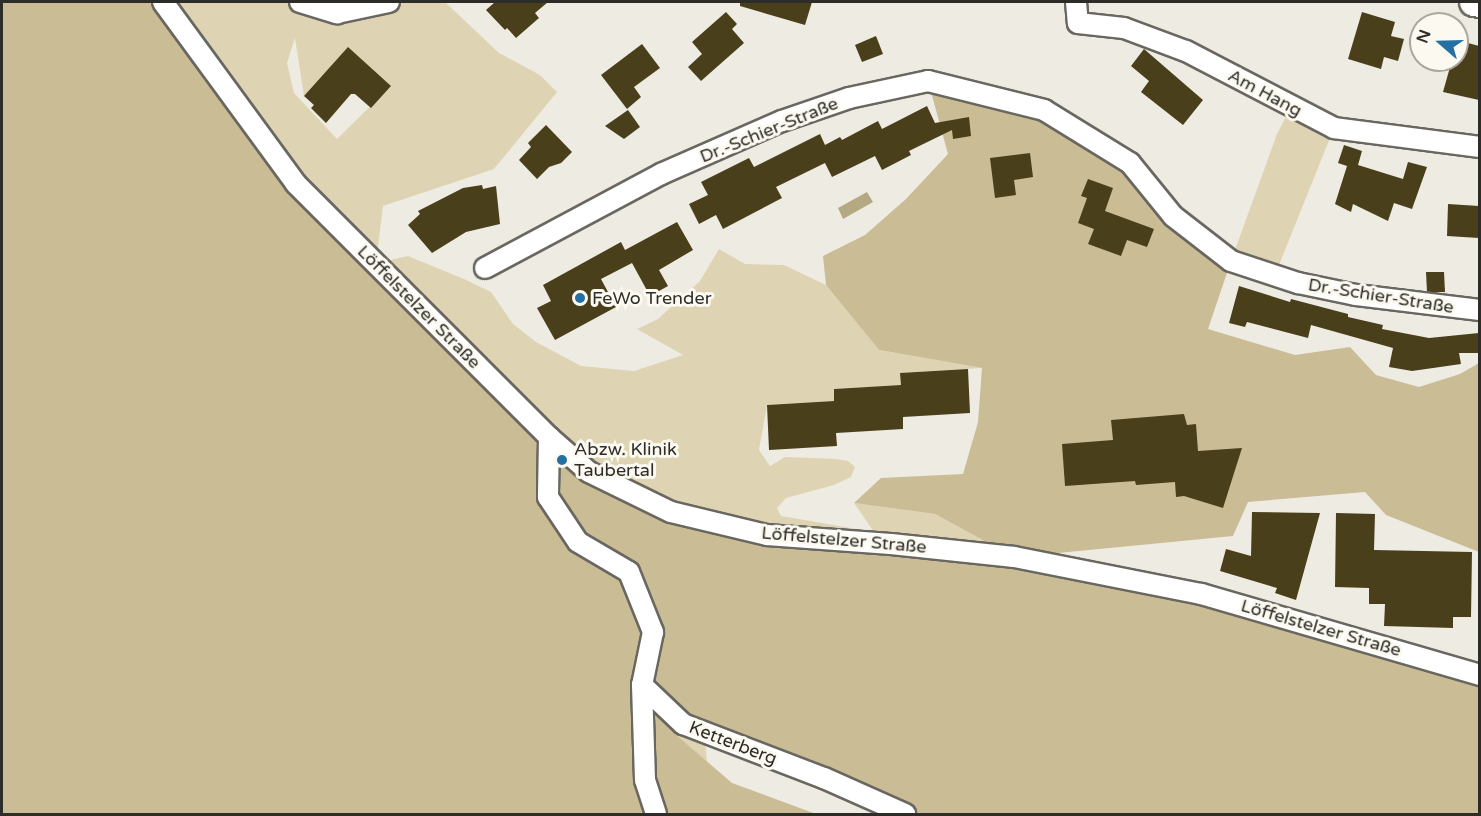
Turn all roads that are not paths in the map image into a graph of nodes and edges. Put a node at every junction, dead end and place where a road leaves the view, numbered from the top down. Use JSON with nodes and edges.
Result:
{"nodes":[{"id":1,"x":163,"y":2,"type":"edge"},
{"id":2,"x":300,"y":2,"type":"edge"},
{"id":3,"x":389,"y":2,"type":"edge"},
{"id":4,"x":1076,"y":2,"type":"edge"},
{"id":5,"x":1474,"y":2,"type":"edge"},
{"id":6,"x":1479,"y":3,"type":"edge"},
{"id":7,"x":1479,"y":147,"type":"edge"},
{"id":8,"x":485,"y":268,"type":"dead end"},
{"id":9,"x":1479,"y":310,"type":"edge"},
{"id":10,"x":549,"y":437,"type":"junction"},
{"id":11,"x":1479,"y":675,"type":"edge"},
{"id":12,"x":642,"y":685,"type":"junction"},
{"id":13,"x":656,"y":814,"type":"edge"},
{"id":14,"x":904,"y":814,"type":"edge"}],
"edges":[{"from":1,"to":10,"type":"street","name":"Löffelstelzer Straße"},
{"from":2,"to":3,"type":"street"},
{"from":4,"to":7,"type":"street","name":"Am Hang"},
{"from":5,"to":6,"type":"street"},
{"from":8,"to":9,"type":"street","name":"Dr.-Schier-Straße"},
{"from":10,"to":11,"type":"street","name":"Löffelstelzer Straße"},
{"from":10,"to":12,"type":"street"},
{"from":12,"to":13,"type":"street"},
{"from":12,"to":14,"type":"street","name":"Ketterberg"}]}
